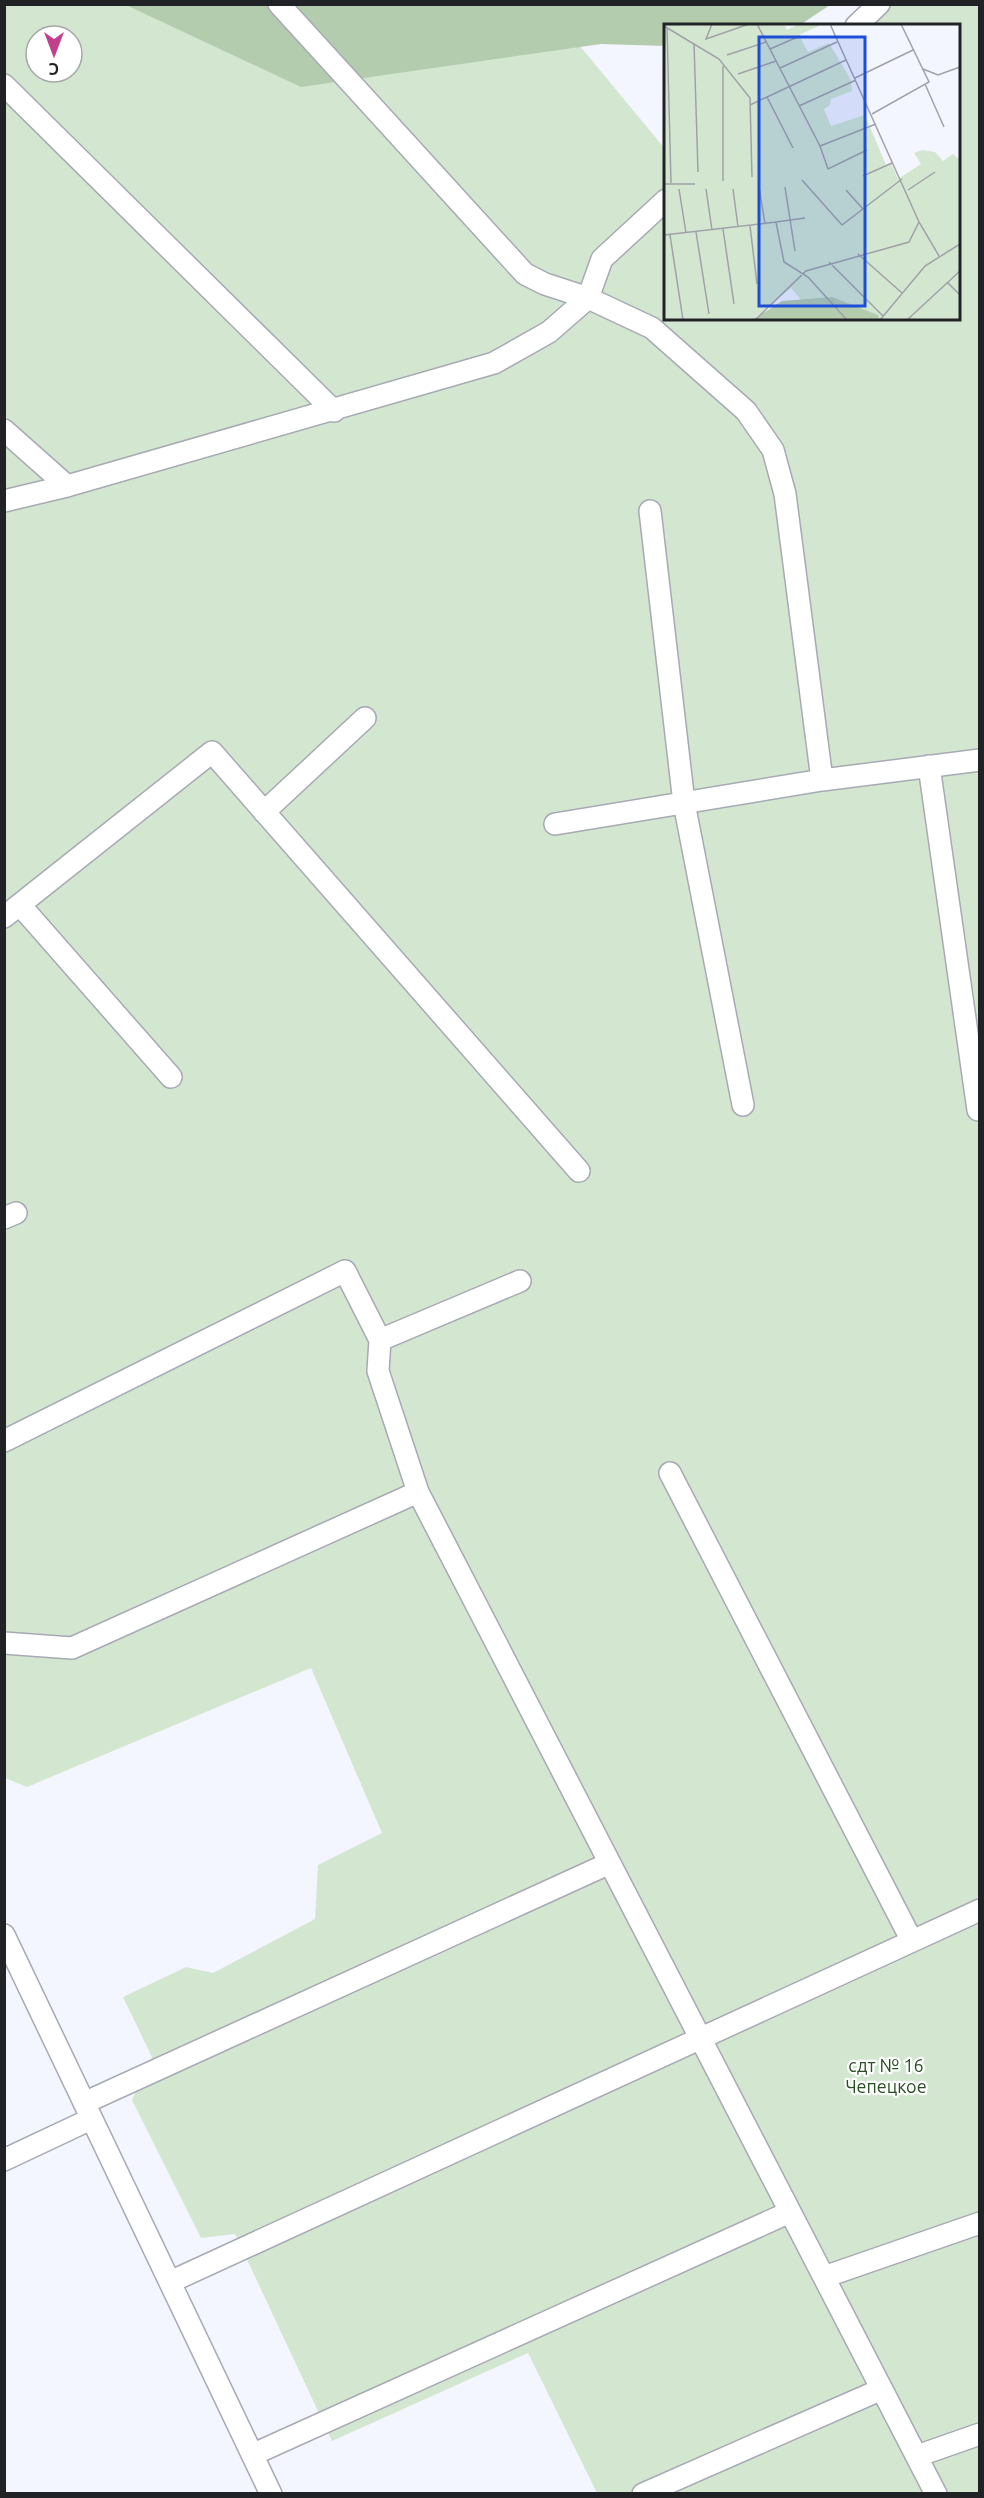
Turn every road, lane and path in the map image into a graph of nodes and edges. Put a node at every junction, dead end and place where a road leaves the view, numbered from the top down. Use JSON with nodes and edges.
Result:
{"nodes":[{"id":1,"x":279,"y":4,"type":"edge"},
{"id":2,"x":879,"y":4,"type":"edge"},
{"id":3,"x":858,"y":24,"type":"edge"},
{"id":4,"x":4,"y":85,"type":"edge"},
{"id":5,"x":664,"y":202,"type":"edge"},
{"id":6,"x":588,"y":298,"type":"junction"},
{"id":7,"x":334,"y":411,"type":"junction"},
{"id":8,"x":4,"y":430,"type":"edge"},
{"id":9,"x":67,"y":486,"type":"junction"},
{"id":10,"x":4,"y":501,"type":"edge"},
{"id":11,"x":650,"y":511,"type":"dead end"},
{"id":12,"x":364,"y":718,"type":"dead end"},
{"id":13,"x":980,"y":760,"type":"edge"},
{"id":14,"x":929,"y":766,"type":"junction"},
{"id":15,"x":822,"y":780,"type":"junction"},
{"id":16,"x":684,"y":803,"type":"junction"},
{"id":17,"x":264,"y":812,"type":"junction"},
{"id":18,"x":555,"y":824,"type":"dead end"},
{"id":19,"x":12,"y":911,"type":"edge"},
{"id":20,"x":171,"y":1077,"type":"dead end"},
{"id":21,"x":743,"y":1105,"type":"dead end"},
{"id":22,"x":978,"y":1110,"type":"edge"},
{"id":23,"x":579,"y":1171,"type":"dead end"},
{"id":24,"x":520,"y":1281,"type":"dead end"},
{"id":25,"x":380,"y":1340,"type":"junction"},
{"id":26,"x":4,"y":1441,"type":"edge"},
{"id":27,"x":670,"y":1473,"type":"dead end"},
{"id":28,"x":418,"y":1492,"type":"junction"},
{"id":29,"x":4,"y":1643,"type":"edge"},
{"id":30,"x":610,"y":1863,"type":"junction"},
{"id":31,"x":980,"y":1910,"type":"edge"},
{"id":32,"x":4,"y":1935,"type":"edge"},
{"id":33,"x":912,"y":1941,"type":"junction"},
{"id":34,"x":701,"y":2039,"type":"junction"},
{"id":35,"x":87,"y":2111,"type":"junction"},
{"id":36,"x":4,"y":2160,"type":"edge"},
{"id":37,"x":790,"y":2212,"type":"junction"},
{"id":38,"x":980,"y":2223,"type":"edge"},
{"id":39,"x":824,"y":2277,"type":"junction"},
{"id":40,"x":170,"y":2282,"type":"junction"},
{"id":41,"x":882,"y":2389,"type":"junction"},
{"id":42,"x":980,"y":2434,"type":"edge"},
{"id":43,"x":254,"y":2454,"type":"junction"},
{"id":44,"x":917,"y":2456,"type":"junction"},
{"id":45,"x":271,"y":2493,"type":"edge"},
{"id":46,"x":643,"y":2493,"type":"edge"},
{"id":47,"x":936,"y":2493,"type":"edge"}],
"edges":[{"from":1,"to":6,"type":"lane"},
{"from":2,"to":3,"type":"lane"},
{"from":4,"to":7,"type":"lane"},
{"from":5,"to":6,"type":"lane"},
{"from":6,"to":7,"type":"lane"},
{"from":6,"to":15,"type":"lane"},
{"from":7,"to":9,"type":"lane"},
{"from":8,"to":9,"type":"lane"},
{"from":9,"to":10,"type":"lane"},
{"from":11,"to":16,"type":"lane"},
{"from":12,"to":17,"type":"lane"},
{"from":13,"to":14,"type":"lane"},
{"from":14,"to":15,"type":"lane"},
{"from":14,"to":22,"type":"lane"},
{"from":15,"to":16,"type":"lane"},
{"from":16,"to":18,"type":"lane"},
{"from":16,"to":21,"type":"lane"},
{"from":17,"to":19,"type":"lane"},
{"from":17,"to":23,"type":"lane"},
{"from":19,"to":20,"type":"lane"},
{"from":24,"to":25,"type":"lane"},
{"from":25,"to":26,"type":"lane"},
{"from":25,"to":28,"type":"lane"},
{"from":27,"to":33,"type":"lane"},
{"from":28,"to":29,"type":"lane"},
{"from":28,"to":30,"type":"lane"},
{"from":30,"to":34,"type":"lane"},
{"from":30,"to":35,"type":"lane"},
{"from":31,"to":33,"type":"lane"},
{"from":32,"to":35,"type":"lane"},
{"from":33,"to":34,"type":"lane"},
{"from":34,"to":37,"type":"lane"},
{"from":34,"to":40,"type":"lane"},
{"from":35,"to":36,"type":"lane"},
{"from":35,"to":40,"type":"lane"},
{"from":37,"to":39,"type":"lane"},
{"from":37,"to":43,"type":"lane"},
{"from":38,"to":39,"type":"lane"},
{"from":39,"to":41,"type":"lane"},
{"from":40,"to":43,"type":"lane"},
{"from":41,"to":44,"type":"lane"},
{"from":41,"to":46,"type":"lane"},
{"from":42,"to":44,"type":"lane"},
{"from":43,"to":45,"type":"lane"},
{"from":44,"to":47,"type":"lane"}]}
